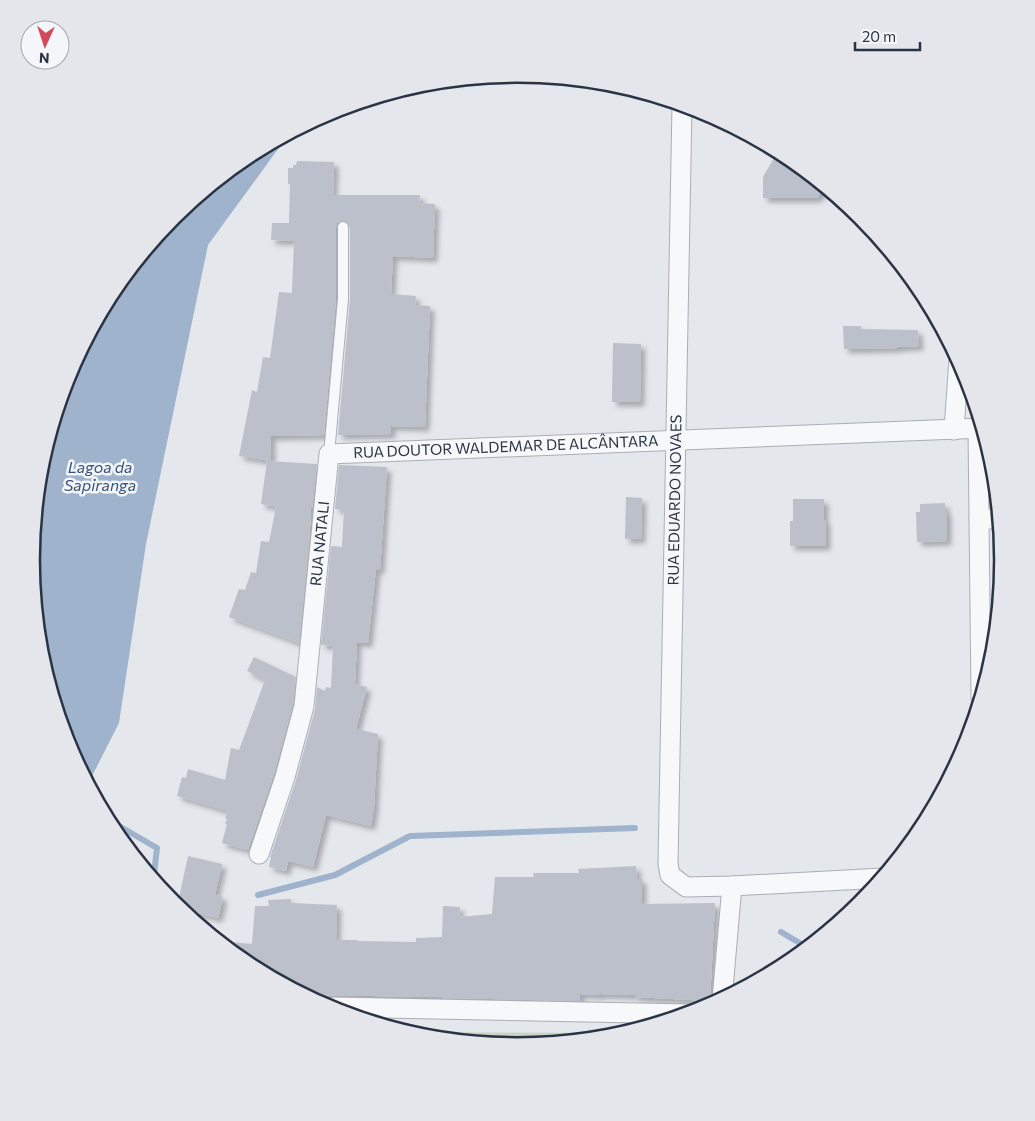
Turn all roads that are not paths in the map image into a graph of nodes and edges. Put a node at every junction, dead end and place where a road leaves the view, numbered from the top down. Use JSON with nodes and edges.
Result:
{"nodes":[{"id":1,"x":682,"y":112,"type":"edge"},
{"id":2,"x":343,"y":227,"type":"dead end"},
{"id":3,"x":957,"y":374,"type":"edge"},
{"id":4,"x":976,"y":428,"type":"edge"},
{"id":5,"x":954,"y":430,"type":"junction"},
{"id":6,"x":676,"y":440,"type":"junction"},
{"id":7,"x":980,"y":441,"type":"edge"},
{"id":8,"x":329,"y":454,"type":"junction"},
{"id":9,"x":979,"y":519,"type":"junction"},
{"id":10,"x":993,"y":519,"type":"edge"},
{"id":11,"x":982,"y":673,"type":"edge"},
{"id":12,"x":258,"y":854,"type":"dead end"},
{"id":13,"x":874,"y":878,"type":"edge"},
{"id":14,"x":732,"y":886,"type":"junction"},
{"id":15,"x":723,"y":992,"type":"edge"},
{"id":16,"x":349,"y":1007,"type":"edge"},
{"id":17,"x":669,"y":1014,"type":"edge"}],
"edges":[{"from":1,"to":6,"type":"street","name":"RUA EDUARDO NOVAES"},
{"from":2,"to":8,"type":"lane","name":"RUA NATALI"},
{"from":3,"to":5,"type":"street"},
{"from":4,"to":5,"type":"street","name":"RUA DOUTOR WALDEMAR DE ALCÂNTARA"},
{"from":5,"to":6,"type":"street","name":"RUA DOUTOR WALDEMAR DE ALCÂNTARA"},
{"from":6,"to":8,"type":"street","name":"RUA DOUTOR WALDEMAR DE ALCÂNTARA"},
{"from":6,"to":14,"type":"street","name":"RUA EDUARDO NOVAES"},
{"from":7,"to":9,"type":"street"},
{"from":8,"to":12,"type":"street","name":"RUA NATALI"},
{"from":9,"to":10,"type":"street"},
{"from":9,"to":11,"type":"street"},
{"from":13,"to":14,"type":"street"},
{"from":14,"to":15,"type":"street"},
{"from":16,"to":17,"type":"street"}]}
